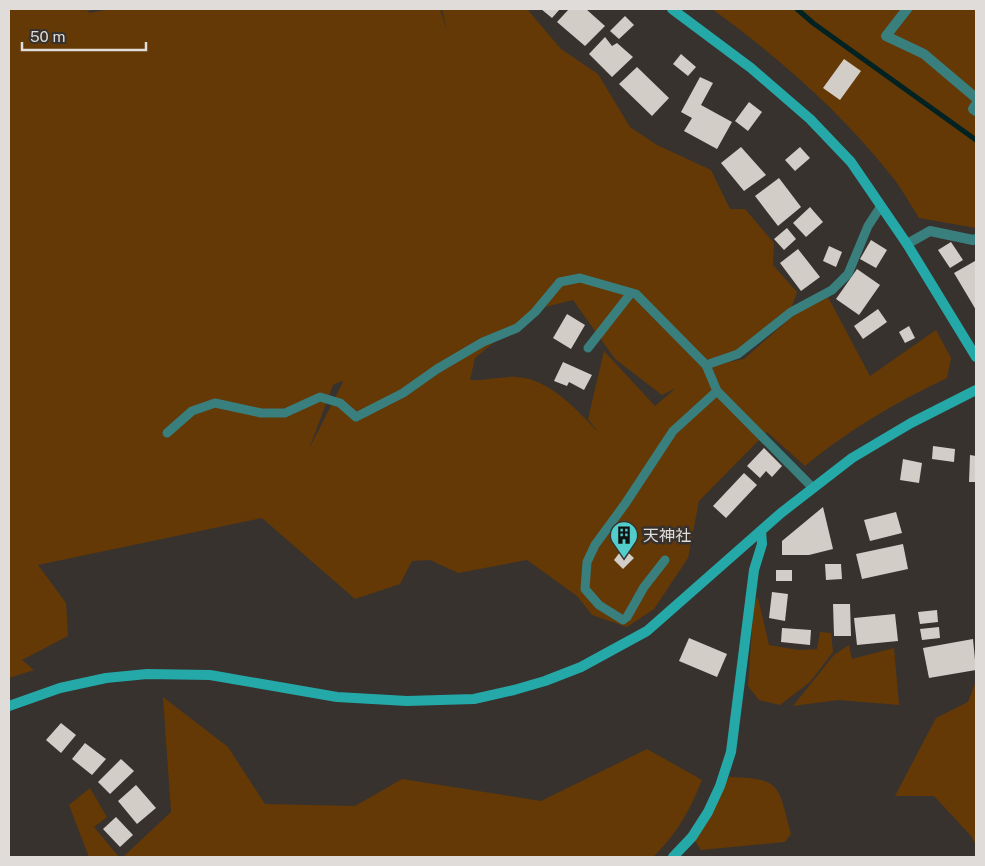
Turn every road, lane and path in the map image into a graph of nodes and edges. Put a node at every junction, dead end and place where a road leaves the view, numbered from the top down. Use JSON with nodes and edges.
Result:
{"nodes":[{"id":1,"x":672,"y":9,"type":"edge"},
{"id":2,"x":906,"y":9,"type":"edge"},
{"id":3,"x":976,"y":98,"type":"edge"},
{"id":4,"x":976,"y":104,"type":"edge"},
{"id":5,"x":976,"y":111,"type":"edge"},
{"id":6,"x":881,"y":206,"type":"junction"},
{"id":7,"x":976,"y":238,"type":"edge"},
{"id":8,"x":907,"y":244,"type":"junction"},
{"id":9,"x":630,"y":293,"type":"junction"},
{"id":10,"x":588,"y":348,"type":"dead end"},
{"id":11,"x":976,"y":357,"type":"edge"},
{"id":12,"x":706,"y":365,"type":"junction"},
{"id":13,"x":976,"y":390,"type":"edge"},
{"id":14,"x":717,"y":391,"type":"junction"},
{"id":15,"x":167,"y":433,"type":"dead end"},
{"id":16,"x":812,"y":487,"type":"junction"},
{"id":17,"x":760,"y":531,"type":"junction"},
{"id":18,"x":665,"y":560,"type":"dead end"},
{"id":19,"x":9,"y":706,"type":"edge"},
{"id":20,"x":673,"y":857,"type":"edge"}],
"edges":[{"from":1,"to":6,"type":"street"},
{"from":2,"to":3,"type":"street"},
{"from":4,"to":5,"type":"street"},
{"from":6,"to":8,"type":"street"},
{"from":6,"to":12,"type":"lane"},
{"from":7,"to":8,"type":"street"},
{"from":8,"to":11,"type":"street"},
{"from":9,"to":10,"type":"lane"},
{"from":9,"to":12,"type":"lane"},
{"from":9,"to":15,"type":"lane"},
{"from":12,"to":14,"type":"lane"},
{"from":13,"to":16,"type":"street"},
{"from":14,"to":16,"type":"lane"},
{"from":14,"to":18,"type":"lane"},
{"from":16,"to":17,"type":"street"},
{"from":17,"to":19,"type":"street"},
{"from":17,"to":20,"type":"street"}]}
